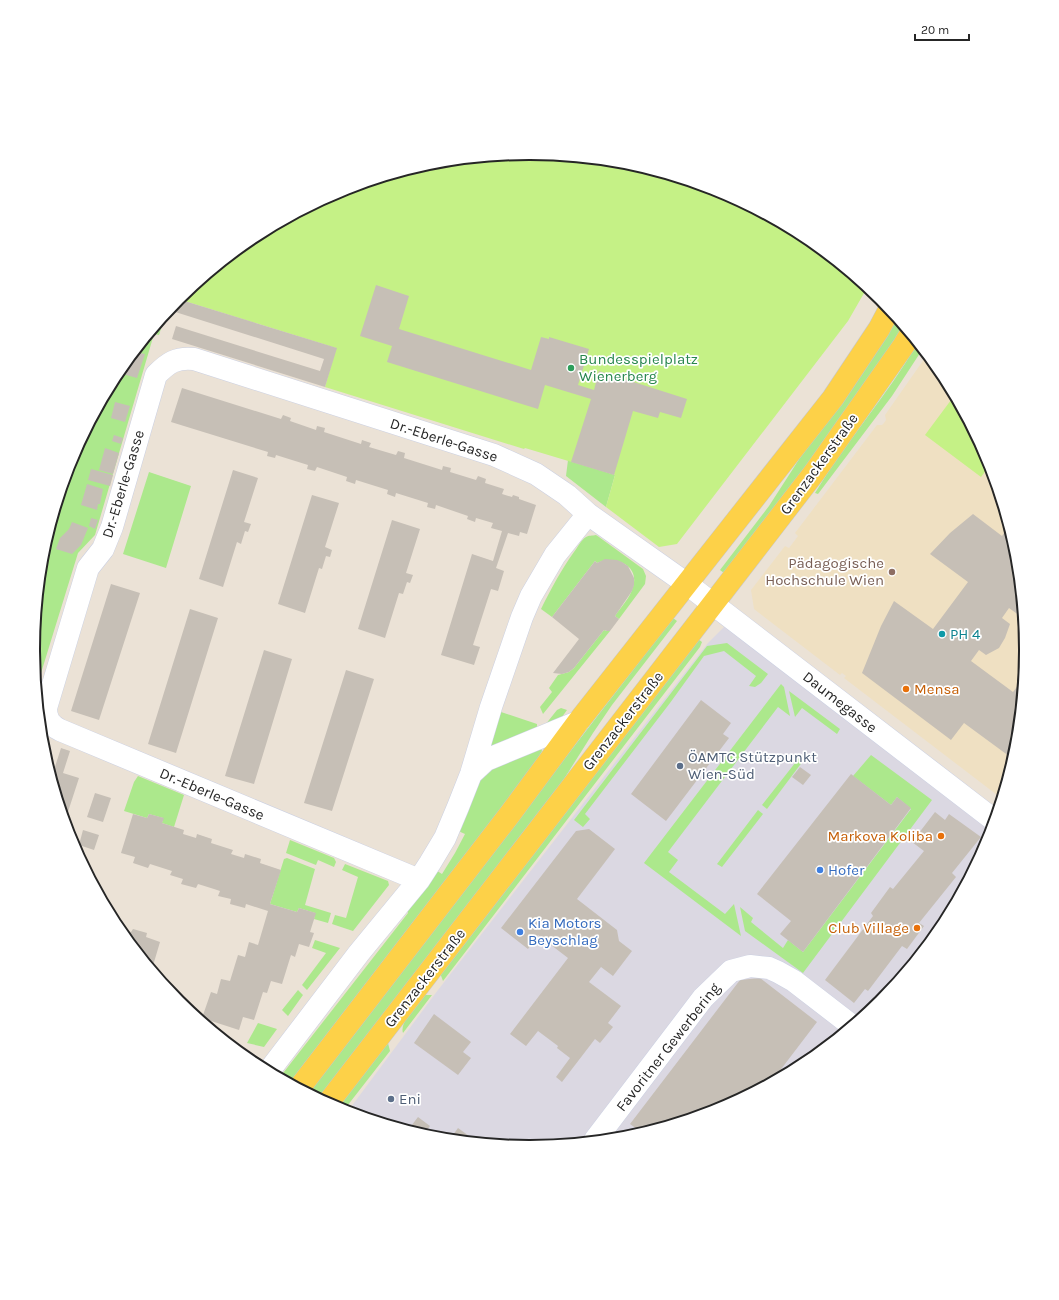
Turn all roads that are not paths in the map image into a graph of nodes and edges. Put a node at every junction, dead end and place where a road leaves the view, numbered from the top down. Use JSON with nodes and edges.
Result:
{"nodes":[{"id":1,"x":886,"y":315,"type":"edge"},
{"id":2,"x":908,"y":339,"type":"edge"},
{"id":3,"x":588,"y":514,"type":"junction"},
{"id":4,"x":687,"y":584,"type":"junction"},
{"id":5,"x":713,"y":605,"type":"junction"},
{"id":6,"x":578,"y":722,"type":"junction"},
{"id":7,"x":471,"y":774,"type":"junction"},
{"id":8,"x":989,"y":817,"type":"edge"},
{"id":9,"x":419,"y":880,"type":"junction"},
{"id":10,"x":847,"y":1022,"type":"edge"},
{"id":11,"x":273,"y":1066,"type":"edge"},
{"id":12,"x":303,"y":1083,"type":"edge"},
{"id":13,"x":332,"y":1098,"type":"edge"},
{"id":14,"x":600,"y":1134,"type":"edge"}],
"edges":[{"from":1,"to":4,"type":"main road","name":"Grenzackerstraße"},
{"from":2,"to":5,"type":"main road","name":"Grenzackerstraße"},
{"from":3,"to":4,"type":"street"},
{"from":3,"to":7,"type":"street"},
{"from":3,"to":9,"type":"street","name":"Dr.-Eberle-Gasse"},
{"from":4,"to":5,"type":"street","name":"Daumegasse"},
{"from":4,"to":6,"type":"main road","name":"Grenzackerstraße"},
{"from":5,"to":8,"type":"street","name":"Daumegasse"},
{"from":5,"to":13,"type":"main road","name":"Grenzackerstraße"},
{"from":6,"to":7,"type":"street"},
{"from":6,"to":12,"type":"main road","name":"Grenzackerstraße"},
{"from":7,"to":9,"type":"street"},
{"from":9,"to":11,"type":"street"},
{"from":10,"to":14,"type":"street","name":"Favoritner Gewerbering"}]}
